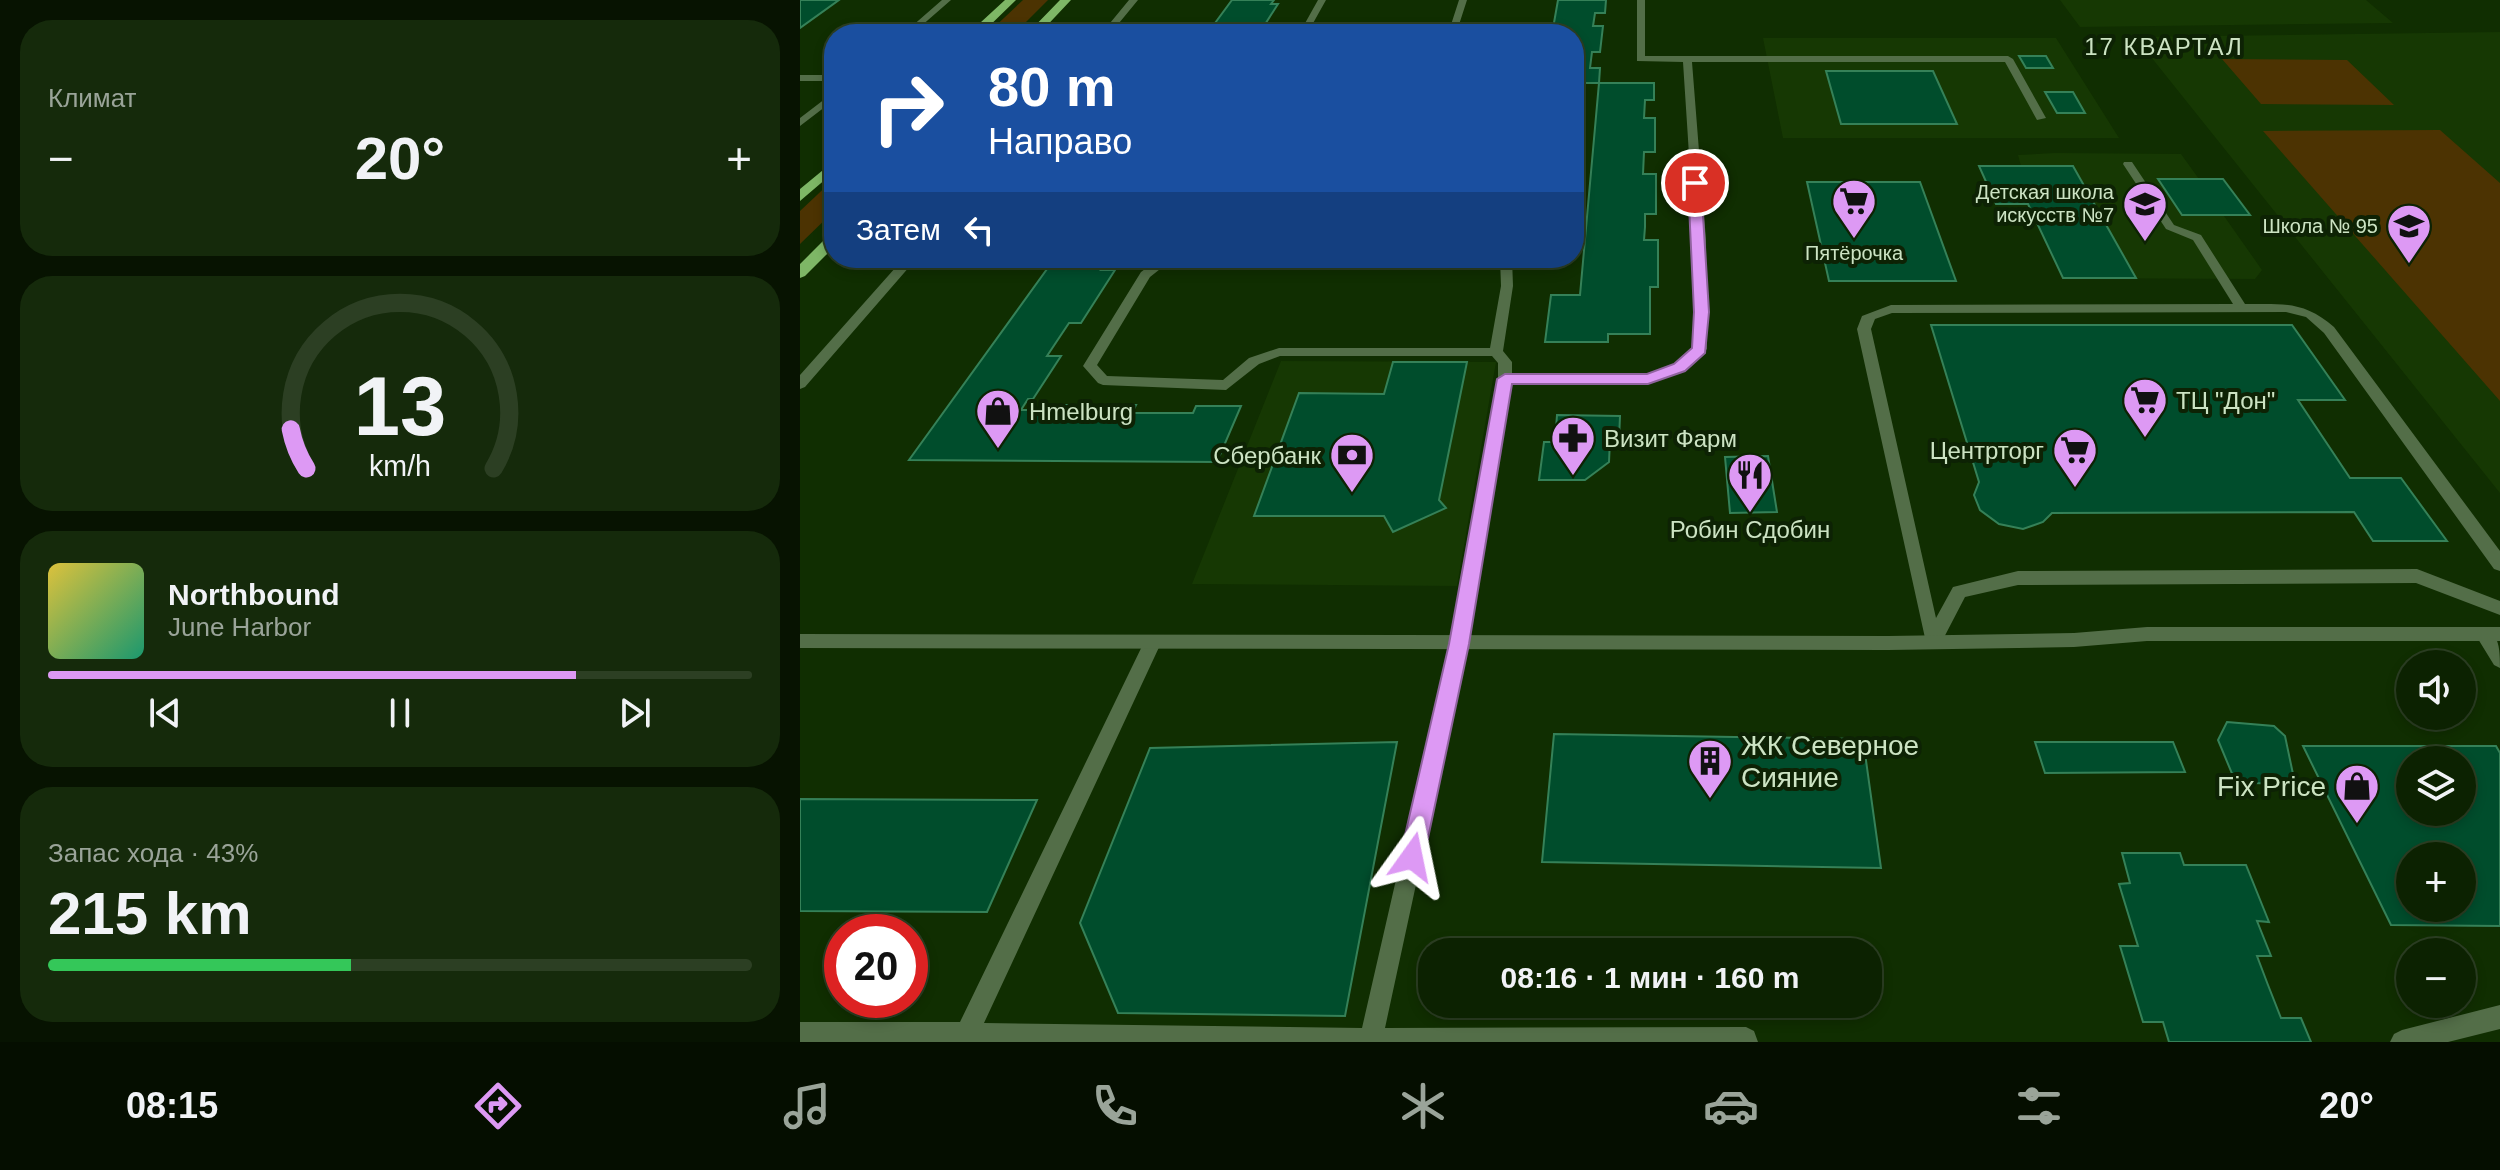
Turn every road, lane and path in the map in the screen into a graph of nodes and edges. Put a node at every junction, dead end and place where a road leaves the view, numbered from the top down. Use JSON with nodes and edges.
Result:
{"nodes":[{"id":1,"x":947,"y":0,"type":"edge"},
{"id":2,"x":1011,"y":0,"type":"edge"},
{"id":3,"x":1066,"y":0,"type":"edge"},
{"id":4,"x":1134,"y":0,"type":"edge"},
{"id":5,"x":1322,"y":0,"type":"edge"},
{"id":6,"x":1463,"y":0,"type":"edge"},
{"id":7,"x":1641,"y":0,"type":"edge"},
{"id":8,"x":919,"y":24,"type":"edge"},
{"id":9,"x":985,"y":24,"type":"edge"},
{"id":10,"x":1043,"y":24,"type":"edge"},
{"id":11,"x":1114,"y":24,"type":"edge"},
{"id":12,"x":1309,"y":24,"type":"edge"},
{"id":13,"x":1455,"y":24,"type":"edge"},
{"id":14,"x":1687,"y":59,"type":"junction"},
{"id":15,"x":800,"y":78,"type":"edge"},
{"id":16,"x":824,"y":78,"type":"edge"},
{"id":17,"x":824,"y":103,"type":"edge"},
{"id":18,"x":2041,"y":118,"type":"dead end"},
{"id":19,"x":800,"y":123,"type":"edge"},
{"id":20,"x":2128,"y":164,"type":"dead end"},
{"id":21,"x":824,"y":174,"type":"edge"},
{"id":22,"x":800,"y":197,"type":"edge"},
{"id":23,"x":824,"y":248,"type":"edge"},
{"id":24,"x":902,"y":268,"type":"edge"},
{"id":25,"x":1154,"y":268,"type":"edge"},
{"id":26,"x":1506,"y":268,"type":"edge"},
{"id":27,"x":800,"y":273,"type":"edge"},
{"id":28,"x":2242,"y":309,"type":"junction"},
{"id":29,"x":1496,"y":352,"type":"junction"},
{"id":30,"x":1505,"y":379,"type":"junction"},
{"id":31,"x":800,"y":384,"type":"edge"},
{"id":32,"x":2500,"y":564,"type":"edge"},
{"id":33,"x":2500,"y":608,"type":"edge"},
{"id":34,"x":2492,"y":634,"type":"edge"},
{"id":35,"x":800,"y":641,"type":"edge"},
{"id":36,"x":1933,"y":642,"type":"junction"},
{"id":37,"x":1152,"y":643,"type":"junction"},
{"id":38,"x":1459,"y":644,"type":"junction"},
{"id":39,"x":2500,"y":660,"type":"edge"},
{"id":40,"x":2500,"y":1017,"type":"edge"},
{"id":41,"x":800,"y":1034,"type":"edge"},
{"id":42,"x":967,"y":1034,"type":"junction"},
{"id":43,"x":1371,"y":1041,"type":"edge"},
{"id":44,"x":1746,"y":1042,"type":"edge"},
{"id":45,"x":2402,"y":1042,"type":"edge"}],
"edges":[{"from":1,"to":8,"type":"street"},
{"from":2,"to":9,"type":"main road"},
{"from":3,"to":10,"type":"main road"},
{"from":4,"to":11,"type":"street"},
{"from":5,"to":12,"type":"street"},
{"from":6,"to":13,"type":"street"},
{"from":7,"to":14,"type":"street"},
{"from":14,"to":18,"type":"street"},
{"from":14,"to":30,"type":"street"},
{"from":15,"to":16,"type":"street"},
{"from":17,"to":19,"type":"street"},
{"from":20,"to":28,"type":"street"},
{"from":21,"to":22,"type":"main road"},
{"from":23,"to":27,"type":"main road"},
{"from":24,"to":31,"type":"street"},
{"from":25,"to":29,"type":"street"},
{"from":26,"to":29,"type":"street"},
{"from":28,"to":32,"type":"street"},
{"from":28,"to":36,"type":"street"},
{"from":29,"to":30,"type":"street"},
{"from":30,"to":38,"type":"street"},
{"from":33,"to":36,"type":"street"},
{"from":34,"to":36,"type":"street"},
{"from":34,"to":39,"type":"street"},
{"from":35,"to":37,"type":"street"},
{"from":36,"to":38,"type":"street"},
{"from":37,"to":38,"type":"street"},
{"from":37,"to":42,"type":"street"},
{"from":38,"to":43,"type":"street"},
{"from":40,"to":45,"type":"street"},
{"from":41,"to":42,"type":"street"},
{"from":42,"to":43,"type":"street"},
{"from":43,"to":44,"type":"street"}]}
